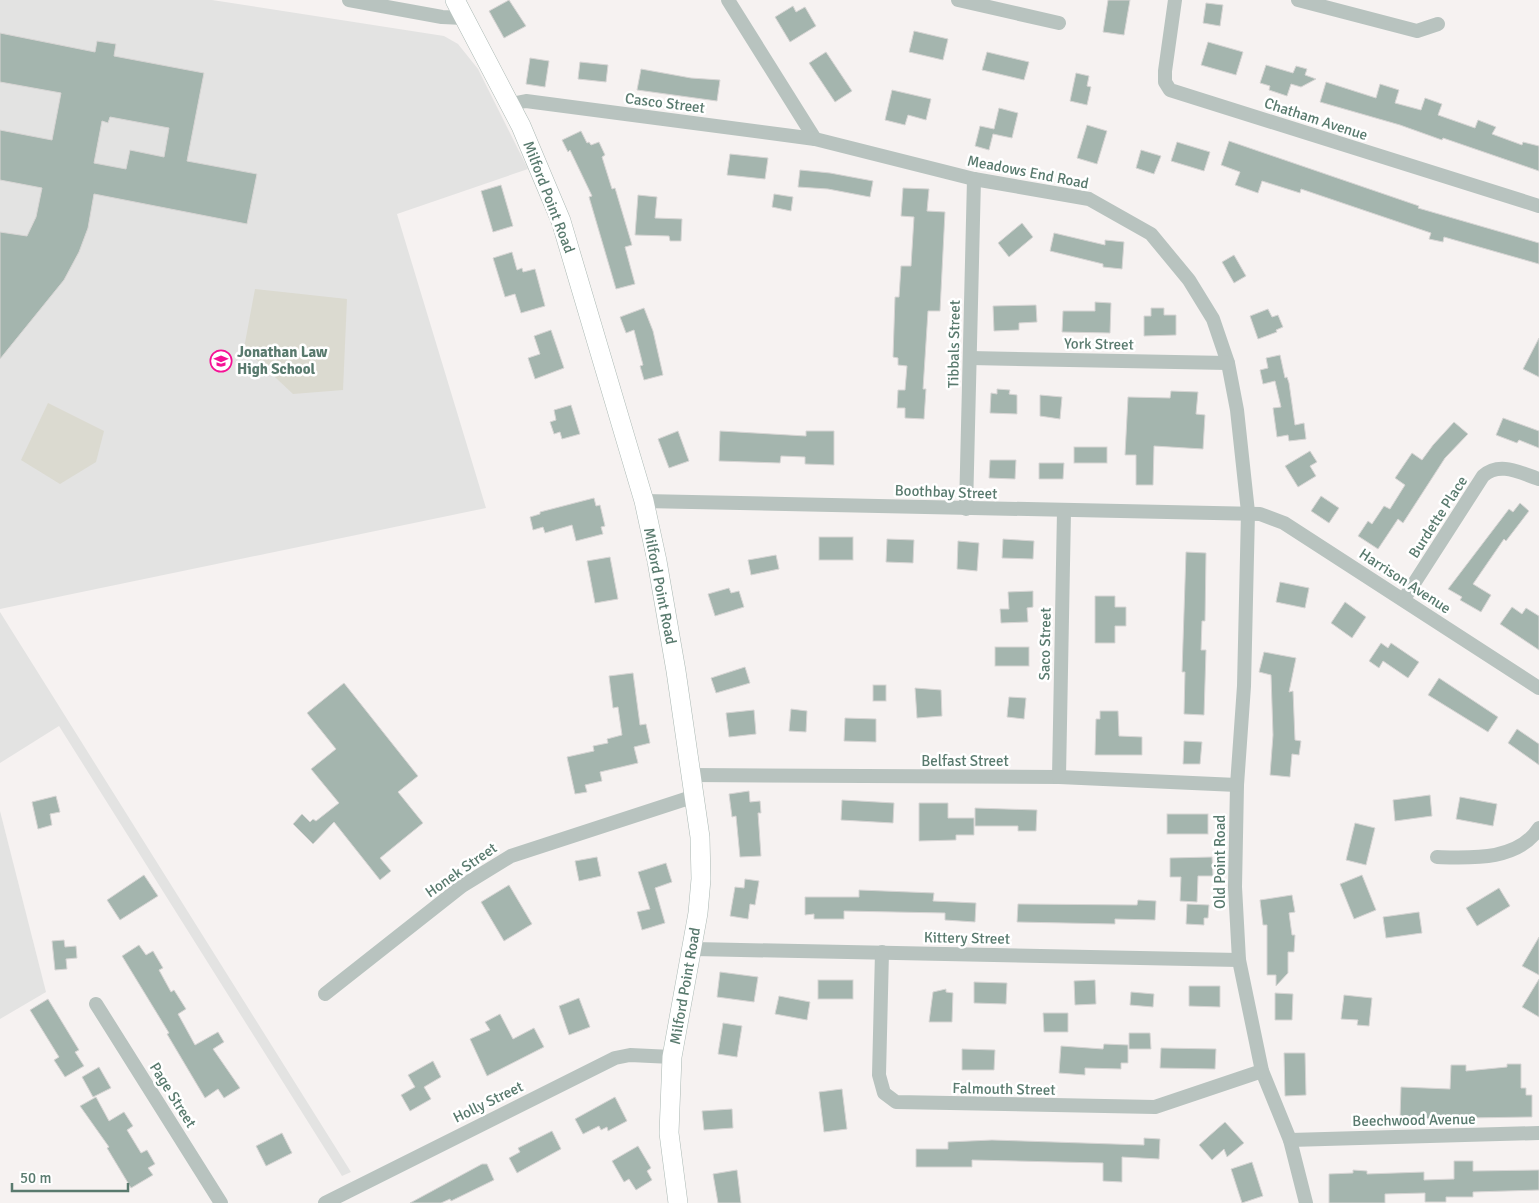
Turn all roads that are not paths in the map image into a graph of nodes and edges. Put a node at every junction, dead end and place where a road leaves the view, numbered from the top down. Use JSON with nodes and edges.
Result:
{"nodes":[{"id":1,"x":349,"y":0,"type":"edge"},
{"id":2,"x":455,"y":0,"type":"edge"},
{"id":3,"x":728,"y":0,"type":"edge"},
{"id":4,"x":958,"y":0,"type":"edge"},
{"id":5,"x":1175,"y":0,"type":"edge"},
{"id":6,"x":1298,"y":0,"type":"edge"},
{"id":7,"x":464,"y":18,"type":"junction"},
{"id":8,"x":1059,"y":23,"type":"dead end"},
{"id":9,"x":1438,"y":24,"type":"dead end"},
{"id":10,"x":511,"y":104,"type":"junction"},
{"id":11,"x":815,"y":139,"type":"junction"},
{"id":12,"x":974,"y":179,"type":"junction"},
{"id":13,"x":1539,"y":206,"type":"edge"},
{"id":14,"x":970,"y":358,"type":"junction"},
{"id":15,"x":1228,"y":364,"type":"junction"},
{"id":16,"x":1539,"y":479,"type":"edge"},
{"id":17,"x":644,"y":501,"type":"junction"},
{"id":18,"x":966,"y":509,"type":"junction"},
{"id":19,"x":1064,"y":511,"type":"junction"},
{"id":20,"x":1248,"y":512,"type":"junction"},
{"id":21,"x":1404,"y":600,"type":"junction"},
{"id":22,"x":1539,"y":688,"type":"edge"},
{"id":23,"x":692,"y":775,"type":"junction"},
{"id":24,"x":1059,"y":777,"type":"junction"},
{"id":25,"x":1237,"y":785,"type":"junction"},
{"id":26,"x":695,"y":796,"type":"junction"},
{"id":27,"x":1539,"y":828,"type":"edge"},
{"id":28,"x":1437,"y":857,"type":"dead end"},
{"id":29,"x":694,"y":949,"type":"junction"},
{"id":30,"x":882,"y":952,"type":"junction"},
{"id":31,"x":1239,"y":960,"type":"junction"},
{"id":32,"x":325,"y":994,"type":"dead end"},
{"id":33,"x":96,"y":1004,"type":"dead end"},
{"id":34,"x":672,"y":1057,"type":"junction"},
{"id":35,"x":1262,"y":1071,"type":"junction"},
{"id":36,"x":1539,"y":1133,"type":"edge"},
{"id":37,"x":1290,"y":1140,"type":"junction"},
{"id":38,"x":221,"y":1203,"type":"edge"},
{"id":39,"x":326,"y":1203,"type":"edge"},
{"id":40,"x":678,"y":1203,"type":"edge"},
{"id":41,"x":1306,"y":1203,"type":"edge"}],
"edges":[{"from":1,"to":7,"type":"street"},
{"from":2,"to":7,"type":"main road","name":"Milford Point Road"},
{"from":3,"to":11,"type":"street"},
{"from":4,"to":8,"type":"street"},
{"from":5,"to":13,"type":"street","name":"Chatham Avenue"},
{"from":6,"to":9,"type":"street"},
{"from":7,"to":10,"type":"main road","name":"Milford Point Road"},
{"from":10,"to":11,"type":"street","name":"Casco Street"},
{"from":10,"to":17,"type":"main road","name":"Milford Point Road"},
{"from":11,"to":12,"type":"street","name":"Meadows End Road"},
{"from":12,"to":14,"type":"street","name":"Tibbals Street"},
{"from":12,"to":15,"type":"street","name":"Meadows End Road"},
{"from":14,"to":15,"type":"street","name":"York Street"},
{"from":14,"to":18,"type":"street","name":"Tibbals Street"},
{"from":15,"to":20,"type":"street","name":"Meadows End Road"},
{"from":16,"to":21,"type":"street","name":"Burdette Place"},
{"from":17,"to":18,"type":"street","name":"Boothbay Street"},
{"from":17,"to":23,"type":"main road","name":"Milford Point Road"},
{"from":18,"to":19,"type":"street","name":"Boothbay Street"},
{"from":19,"to":20,"type":"street","name":"Boothbay Street"},
{"from":19,"to":24,"type":"street","name":"Saco Street"},
{"from":20,"to":21,"type":"street","name":"Harrison Avenue"},
{"from":20,"to":25,"type":"street","name":"Old Point Road"},
{"from":21,"to":22,"type":"street","name":"Harrison Avenue"},
{"from":23,"to":24,"type":"street","name":"Belfast Street"},
{"from":23,"to":26,"type":"main road","name":"Milford Point Road"},
{"from":24,"to":25,"type":"street","name":"Belfast Street"},
{"from":25,"to":31,"type":"street","name":"Old Point Road"},
{"from":26,"to":29,"type":"main road","name":"Milford Point Road"},
{"from":26,"to":32,"type":"street","name":"Honek Street"},
{"from":27,"to":28,"type":"street"},
{"from":29,"to":30,"type":"street","name":"Kittery Street"},
{"from":29,"to":34,"type":"main road","name":"Milford Point Road"},
{"from":30,"to":31,"type":"street","name":"Kittery Street"},
{"from":30,"to":35,"type":"street","name":"Falmouth Street"},
{"from":31,"to":35,"type":"street","name":"Old Point Road"},
{"from":33,"to":38,"type":"street","name":"Page Street"},
{"from":34,"to":39,"type":"street","name":"Holly Street"},
{"from":34,"to":40,"type":"main road","name":"Milford Point Road"},
{"from":35,"to":37,"type":"street","name":"Old Point Road"},
{"from":36,"to":37,"type":"street","name":"Beechwood Avenue"},
{"from":37,"to":41,"type":"street","name":"Old Point Road"}]}
